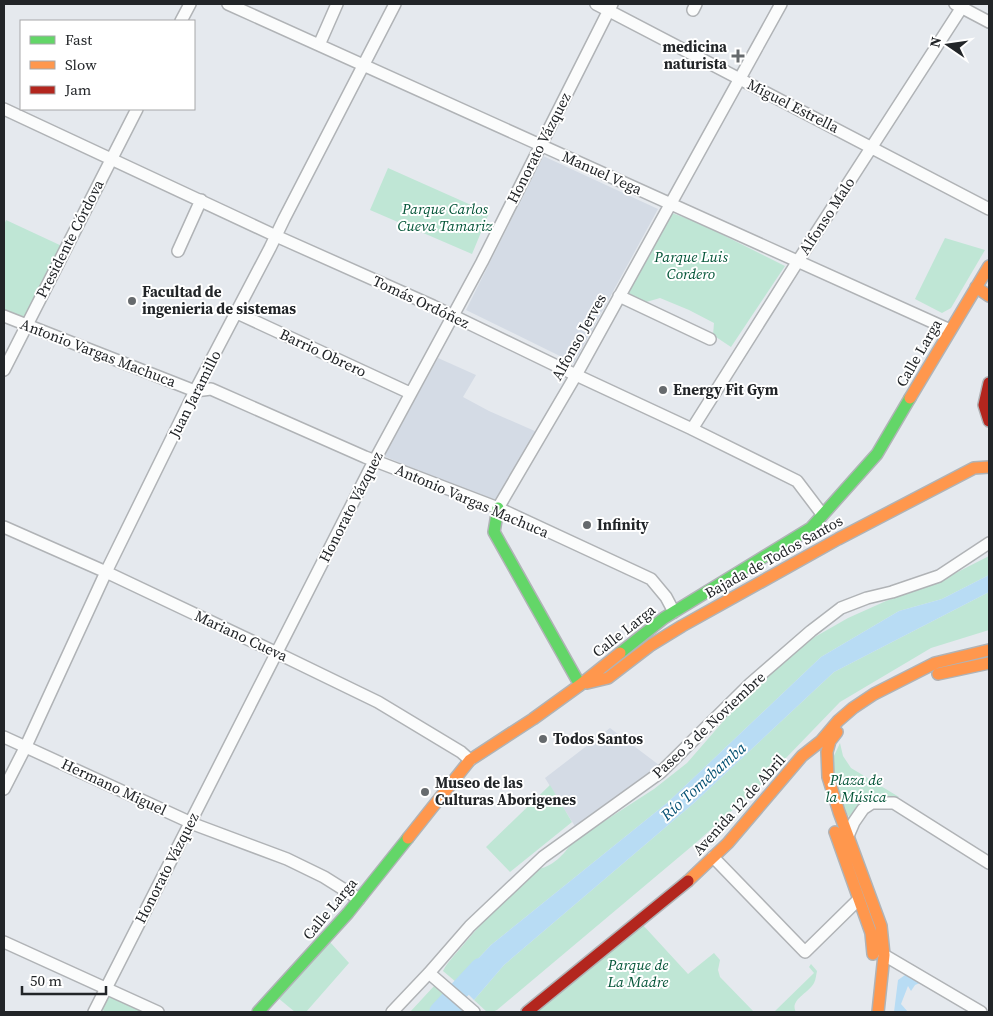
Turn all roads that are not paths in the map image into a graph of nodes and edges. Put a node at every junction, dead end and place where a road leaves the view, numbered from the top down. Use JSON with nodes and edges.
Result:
{"nodes":[{"id":1,"x":190,"y":4,"type":"edge"},
{"id":2,"x":228,"y":4,"type":"edge"},
{"id":3,"x":337,"y":4,"type":"edge"},
{"id":4,"x":395,"y":4,"type":"edge"},
{"id":5,"x":596,"y":4,"type":"edge"},
{"id":6,"x":781,"y":4,"type":"edge"},
{"id":7,"x":960,"y":5,"type":"edge"},
{"id":8,"x":611,"y":7,"type":"edge"},
{"id":9,"x":182,"y":20,"type":"edge"},
{"id":10,"x":989,"y":22,"type":"edge"},
{"id":11,"x":319,"y":45,"type":"junction"},
{"id":12,"x":364,"y":65,"type":"junction"},
{"id":13,"x":740,"y":78,"type":"junction"},
{"id":14,"x":4,"y":109,"type":"edge"},
{"id":15,"x":136,"y":110,"type":"edge"},
{"id":16,"x":541,"y":146,"type":"junction"},
{"id":17,"x":872,"y":146,"type":"junction"},
{"id":18,"x":111,"y":159,"type":"junction"},
{"id":19,"x":201,"y":200,"type":"junction"},
{"id":20,"x":670,"y":203,"type":"junction"},
{"id":21,"x":989,"y":209,"type":"edge"},
{"id":22,"x":276,"y":236,"type":"junction"},
{"id":23,"x":178,"y":251,"type":"dead end"},
{"id":24,"x":798,"y":261,"type":"junction"},
{"id":25,"x":989,"y":266,"type":"edge"},
{"id":26,"x":976,"y":287,"type":"junction"},
{"id":27,"x":619,"y":296,"type":"junction"},
{"id":28,"x":989,"y":296,"type":"edge"},
{"id":29,"x":237,"y":312,"type":"junction"},
{"id":30,"x":4,"y":316,"type":"edge"},
{"id":31,"x":453,"y":316,"type":"junction"},
{"id":32,"x":26,"y":325,"type":"junction"},
{"id":33,"x":950,"y":330,"type":"junction"},
{"id":34,"x":710,"y":339,"type":"dead end"},
{"id":35,"x":4,"y":370,"type":"edge"},
{"id":36,"x":576,"y":375,"type":"junction"},
{"id":37,"x":989,"y":383,"type":"edge"},
{"id":38,"x":195,"y":391,"type":"junction"},
{"id":39,"x":410,"y":393,"type":"junction"},
{"id":40,"x":989,"y":422,"type":"edge"},
{"id":41,"x":692,"y":429,"type":"junction"},
{"id":42,"x":375,"y":461,"type":"junction"},
{"id":43,"x":989,"y":462,"type":"edge"},
{"id":44,"x":989,"y":467,"type":"edge"},
{"id":45,"x":974,"y":468,"type":"junction"},
{"id":46,"x":498,"y":508,"type":"junction"},
{"id":47,"x":822,"y":514,"type":"junction"},
{"id":48,"x":4,"y":527,"type":"edge"},
{"id":49,"x":989,"y":543,"type":"edge"},
{"id":50,"x":106,"y":572,"type":"junction"},
{"id":51,"x":674,"y":612,"type":"junction"},
{"id":52,"x":989,"y":642,"type":"edge"},
{"id":53,"x":989,"y":650,"type":"edge"},
{"id":54,"x":277,"y":653,"type":"junction"},
{"id":55,"x":989,"y":657,"type":"edge"},
{"id":56,"x":989,"y":663,"type":"edge"},
{"id":57,"x":938,"y":674,"type":"junction"},
{"id":58,"x":580,"y":685,"type":"junction"},
{"id":59,"x":4,"y":737,"type":"edge"},
{"id":60,"x":821,"y":741,"type":"junction"},
{"id":61,"x":26,"y":746,"type":"junction"},
{"id":62,"x":802,"y":756,"type":"junction"},
{"id":63,"x":470,"y":760,"type":"junction"},
{"id":64,"x":4,"y":789,"type":"edge"},
{"id":65,"x":190,"y":822,"type":"junction"},
{"id":66,"x":848,"y":836,"type":"junction"},
{"id":67,"x":713,"y":857,"type":"junction"},
{"id":68,"x":989,"y":863,"type":"edge"},
{"id":69,"x":359,"y":899,"type":"junction"},
{"id":70,"x":858,"y":900,"type":"junction"},
{"id":71,"x":4,"y":942,"type":"edge"},
{"id":72,"x":884,"y":956,"type":"junction"},
{"id":73,"x":429,"y":973,"type":"junction"},
{"id":74,"x":106,"y":989,"type":"junction"},
{"id":75,"x":94,"y":1012,"type":"edge"},
{"id":76,"x":158,"y":1012,"type":"edge"},
{"id":77,"x":258,"y":1012,"type":"edge"},
{"id":78,"x":392,"y":1012,"type":"edge"},
{"id":79,"x":474,"y":1012,"type":"edge"},
{"id":80,"x":527,"y":1012,"type":"edge"},
{"id":81,"x":868,"y":1012,"type":"edge"},
{"id":82,"x":878,"y":1012,"type":"edge"},
{"id":83,"x":981,"y":1012,"type":"edge"}],
"edges":[{"from":1,"to":9,"type":"street"},
{"from":2,"to":11,"type":"street","name":"Manuel Vega"},
{"from":3,"to":11,"type":"street"},
{"from":4,"to":12,"type":"street","name":"Juan Jaramillo"},
{"from":5,"to":8,"type":"street","name":"Miguel Estrella"},
{"from":6,"to":13,"type":"street","name":"Alfonso Jerves"},
{"from":7,"to":10,"type":"street"},
{"from":7,"to":17,"type":"street","name":"Alfonso Malo"},
{"from":8,"to":13,"type":"street","name":"Miguel Estrella"},
{"from":8,"to":16,"type":"street","name":"Honorato Vázquez"},
{"from":11,"to":12,"type":"street","name":"Manuel Vega"},
{"from":12,"to":16,"type":"street","name":"Manuel Vega"},
{"from":12,"to":22,"type":"street","name":"Juan Jaramillo"},
{"from":13,"to":17,"type":"street","name":"Miguel Estrella"},
{"from":13,"to":20,"type":"street","name":"Alfonso Jerves"},
{"from":14,"to":18,"type":"street","name":"Tomás Ordóñez"},
{"from":15,"to":18,"type":"street","name":"Presidente Córdova"},
{"from":16,"to":20,"type":"street","name":"Manuel Vega"},
{"from":16,"to":31,"type":"street","name":"Honorato Vázquez"},
{"from":17,"to":21,"type":"street","name":"Miguel Estrella"},
{"from":17,"to":24,"type":"street","name":"Alfonso Malo"},
{"from":18,"to":19,"type":"street","name":"Tomás Ordóñez"},
{"from":18,"to":32,"type":"street","name":"Presidente Córdova"},
{"from":19,"to":22,"type":"street","name":"Tomás Ordóñez"},
{"from":19,"to":23,"type":"street"},
{"from":20,"to":24,"type":"street","name":"Manuel Vega"},
{"from":20,"to":27,"type":"street","name":"Alfonso Jerves"},
{"from":22,"to":29,"type":"street","name":"Juan Jaramillo"},
{"from":22,"to":31,"type":"street","name":"Tomás Ordóñez"},
{"from":24,"to":33,"type":"street","name":"Manuel Vega"},
{"from":24,"to":41,"type":"street","name":"Alfonso Malo"},
{"from":25,"to":26,"type":"street","name":"Calle Larga"},
{"from":26,"to":28,"type":"street"},
{"from":26,"to":33,"type":"street","name":"Calle Larga"},
{"from":27,"to":34,"type":"street"},
{"from":27,"to":36,"type":"street","name":"Alfonso Jerves"},
{"from":29,"to":38,"type":"street","name":"Juan Jaramillo"},
{"from":29,"to":39,"type":"street","name":"Barrio Obrero"},
{"from":30,"to":32,"type":"street","name":"Antonio Vargas Machuca"},
{"from":31,"to":36,"type":"street","name":"Tomás Ordóñez"},
{"from":31,"to":39,"type":"street","name":"Honorato Vázquez"},
{"from":32,"to":35,"type":"street","name":"Presidente Córdova"},
{"from":32,"to":38,"type":"street","name":"Antonio Vargas Machuca"},
{"from":33,"to":47,"type":"street","name":"Calle Larga"},
{"from":36,"to":41,"type":"street","name":"Tomás Ordóñez"},
{"from":36,"to":46,"type":"street","name":"Alfonso Jerves"},
{"from":37,"to":40,"type":"street"},
{"from":38,"to":42,"type":"street","name":"Antonio Vargas Machuca"},
{"from":38,"to":50,"type":"street","name":"Juan Jaramillo"},
{"from":39,"to":42,"type":"street","name":"Honorato Vázquez"},
{"from":41,"to":47,"type":"street","name":"Tomás Ordóñez"},
{"from":42,"to":46,"type":"street","name":"Antonio Vargas Machuca"},
{"from":42,"to":54,"type":"street","name":"Honorato Vázquez"},
{"from":43,"to":45,"type":"street"},
{"from":44,"to":45,"type":"street","name":"Bajada de Todos Santos"},
{"from":45,"to":58,"type":"street","name":"Bajada de Todos Santos"},
{"from":46,"to":51,"type":"street","name":"Antonio Vargas Machuca"},
{"from":46,"to":58,"type":"street","name":"Alfonso Jerves"},
{"from":47,"to":51,"type":"street","name":"Calle Larga"},
{"from":48,"to":50,"type":"street","name":"Mariano Cueva"},
{"from":49,"to":73,"type":"street","name":"Paseo 3 de Noviembre"},
{"from":50,"to":54,"type":"street","name":"Mariano Cueva"},
{"from":50,"to":61,"type":"street","name":"Juan Jaramillo"},
{"from":51,"to":58,"type":"street","name":"Calle Larga"},
{"from":52,"to":62,"type":"street"},
{"from":53,"to":60,"type":"street","name":"Avenida 12 de Abril"},
{"from":54,"to":63,"type":"street","name":"Mariano Cueva"},
{"from":54,"to":65,"type":"street","name":"Honorato Vázquez"},
{"from":55,"to":57,"type":"street"},
{"from":56,"to":57,"type":"street"},
{"from":57,"to":66,"type":"street"},
{"from":58,"to":63,"type":"street","name":"Calle Larga"},
{"from":59,"to":61,"type":"street","name":"Hermano Miguel"},
{"from":60,"to":62,"type":"street","name":"Avenida 12 de Abril"},
{"from":60,"to":70,"type":"street"},
{"from":61,"to":64,"type":"street","name":"Juan Jaramillo"},
{"from":61,"to":65,"type":"street","name":"Hermano Miguel"},
{"from":62,"to":67,"type":"street","name":"Avenida 12 de Abril"},
{"from":63,"to":69,"type":"street","name":"Calle Larga"},
{"from":65,"to":69,"type":"street","name":"Hermano Miguel"},
{"from":65,"to":74,"type":"street","name":"Honorato Vázquez"},
{"from":66,"to":68,"type":"street"},
{"from":66,"to":72,"type":"street"},
{"from":67,"to":70,"type":"street"},
{"from":67,"to":80,"type":"street","name":"Avenida 12 de Abril"},
{"from":69,"to":77,"type":"street","name":"Calle Larga"},
{"from":70,"to":81,"type":"street"},
{"from":71,"to":74,"type":"street"},
{"from":72,"to":82,"type":"street"},
{"from":72,"to":83,"type":"street"},
{"from":73,"to":78,"type":"street","name":"Paseo 3 de Noviembre"},
{"from":73,"to":79,"type":"street"},
{"from":74,"to":75,"type":"street","name":"Honorato Vázquez"},
{"from":74,"to":76,"type":"street"}]}
